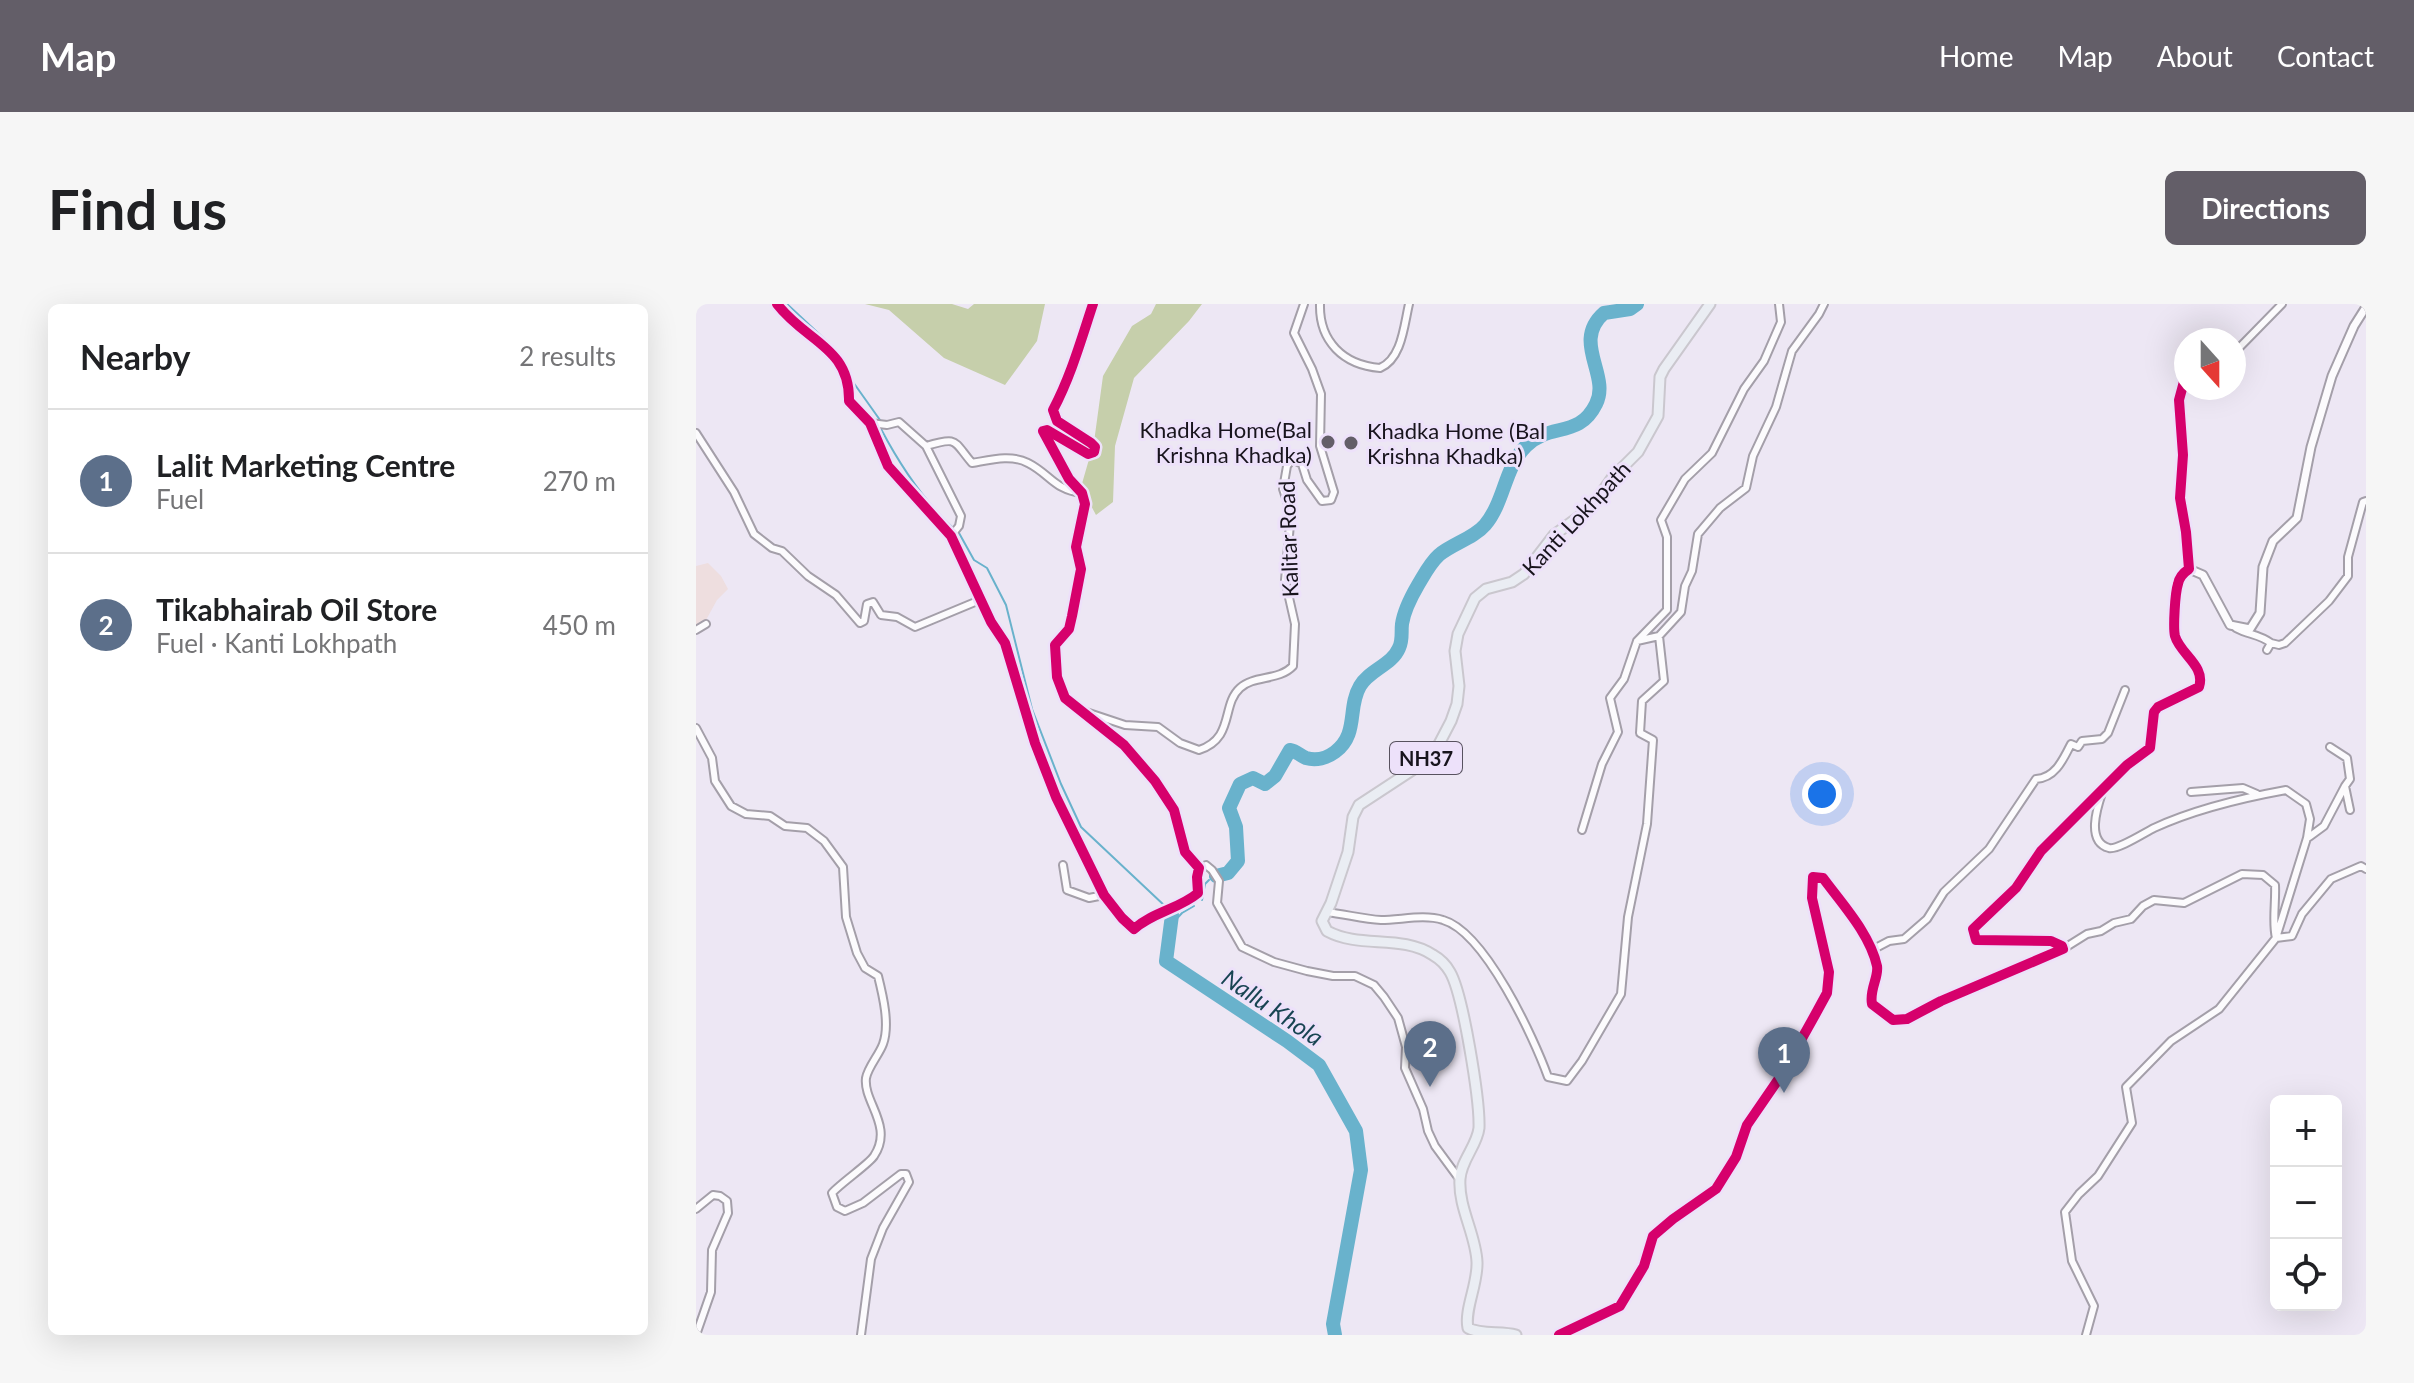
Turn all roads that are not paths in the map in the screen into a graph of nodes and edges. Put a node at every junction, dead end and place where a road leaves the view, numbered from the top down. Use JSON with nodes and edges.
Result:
{"nodes":[{"id":1,"x":777,"y":304,"type":"edge"},
{"id":2,"x":1093,"y":304,"type":"edge"},
{"id":3,"x":1304,"y":304,"type":"edge"},
{"id":4,"x":1320,"y":304,"type":"edge"},
{"id":5,"x":1409,"y":304,"type":"edge"},
{"id":6,"x":1710,"y":304,"type":"edge"},
{"id":7,"x":1779,"y":304,"type":"edge"},
{"id":8,"x":1824,"y":304,"type":"edge"},
{"id":9,"x":2282,"y":304,"type":"edge"},
{"id":10,"x":2366,"y":307,"type":"edge"},
{"id":11,"x":2246,"y":341,"type":"edge"},
{"id":12,"x":2179,"y":400,"type":"edge"},
{"id":13,"x":870,"y":423,"type":"junction"},
{"id":14,"x":696,"y":433,"type":"edge"},
{"id":15,"x":926,"y":446,"type":"junction"},
{"id":16,"x":1082,"y":493,"type":"junction"},
{"id":17,"x":2366,"y":501,"type":"edge"},
{"id":18,"x":951,"y":536,"type":"junction"},
{"id":19,"x":2189,"y":569,"type":"junction"},
{"id":20,"x":980,"y":600,"type":"junction"},
{"id":21,"x":706,"y":624,"type":"dead end"},
{"id":22,"x":2230,"y":625,"type":"junction"},
{"id":23,"x":696,"y":630,"type":"edge"},
{"id":24,"x":1659,"y":636,"type":"junction"},
{"id":25,"x":1637,"y":641,"type":"junction"},
{"id":26,"x":2125,"y":690,"type":"dead end"},
{"id":27,"x":1075,"y":708,"type":"junction"},
{"id":28,"x":696,"y":728,"type":"edge"},
{"id":29,"x":2330,"y":747,"type":"dead end"},
{"id":30,"x":2345,"y":786,"type":"junction"},
{"id":31,"x":2191,"y":792,"type":"dead end"},
{"id":32,"x":2102,"y":793,"type":"junction"},
{"id":33,"x":2257,"y":794,"type":"junction"},
{"id":34,"x":2350,"y":810,"type":"dead end"},
{"id":35,"x":1582,"y":830,"type":"dead end"},
{"id":36,"x":2307,"y":838,"type":"junction"},
{"id":37,"x":1063,"y":865,"type":"dead end"},
{"id":38,"x":1199,"y":868,"type":"junction"},
{"id":39,"x":2366,"y":869,"type":"edge"},
{"id":40,"x":1104,"y":895,"type":"junction"},
{"id":41,"x":1326,"y":912,"type":"junction"},
{"id":42,"x":2276,"y":938,"type":"junction"},
{"id":43,"x":2063,"y":949,"type":"junction"},
{"id":44,"x":1870,"y":951,"type":"junction"},
{"id":45,"x":1460,"y":1180,"type":"junction"},
{"id":46,"x":696,"y":1209,"type":"edge"},
{"id":47,"x":696,"y":1335,"type":"edge"},
{"id":48,"x":861,"y":1335,"type":"edge"},
{"id":49,"x":1516,"y":1335,"type":"edge"},
{"id":50,"x":1559,"y":1335,"type":"edge"},
{"id":51,"x":2086,"y":1335,"type":"edge"}],
"edges":[{"from":1,"to":13,"type":"street"},
{"from":2,"to":16,"type":"street"},
{"from":3,"to":27,"type":"street","name":"Kalitar Road"},
{"from":4,"to":5,"type":"street"},
{"from":6,"to":41,"type":"main road","name":"Kanti Lokhpath","number":"NH37"},
{"from":7,"to":25,"type":"street"},
{"from":8,"to":24,"type":"street"},
{"from":9,"to":11,"type":"street"},
{"from":10,"to":22,"type":"street"},
{"from":12,"to":19,"type":"street"},
{"from":13,"to":15,"type":"street"},
{"from":13,"to":18,"type":"street"},
{"from":14,"to":20,"type":"street"},
{"from":15,"to":16,"type":"street"},
{"from":15,"to":18,"type":"street"},
{"from":16,"to":27,"type":"street"},
{"from":17,"to":22,"type":"street"},
{"from":18,"to":20,"type":"street"},
{"from":19,"to":22,"type":"street"},
{"from":19,"to":32,"type":"street"},
{"from":20,"to":40,"type":"street"},
{"from":21,"to":23,"type":"street"},
{"from":24,"to":25,"type":"street"},
{"from":24,"to":41,"type":"street"},
{"from":25,"to":35,"type":"street"},
{"from":26,"to":44,"type":"street"},
{"from":27,"to":38,"type":"street"},
{"from":28,"to":48,"type":"street"},
{"from":29,"to":30,"type":"street"},
{"from":30,"to":34,"type":"street"},
{"from":30,"to":36,"type":"street"},
{"from":31,"to":33,"type":"street"},
{"from":32,"to":33,"type":"street"},
{"from":32,"to":43,"type":"street"},
{"from":33,"to":36,"type":"street"},
{"from":36,"to":42,"type":"street"},
{"from":37,"to":40,"type":"street"},
{"from":38,"to":40,"type":"street"},
{"from":38,"to":45,"type":"street"},
{"from":39,"to":42,"type":"street"},
{"from":41,"to":45,"type":"main road"},
{"from":42,"to":43,"type":"street"},
{"from":42,"to":51,"type":"street"},
{"from":43,"to":44,"type":"street"},
{"from":44,"to":50,"type":"street"},
{"from":45,"to":49,"type":"main road"},
{"from":46,"to":47,"type":"street"}]}
